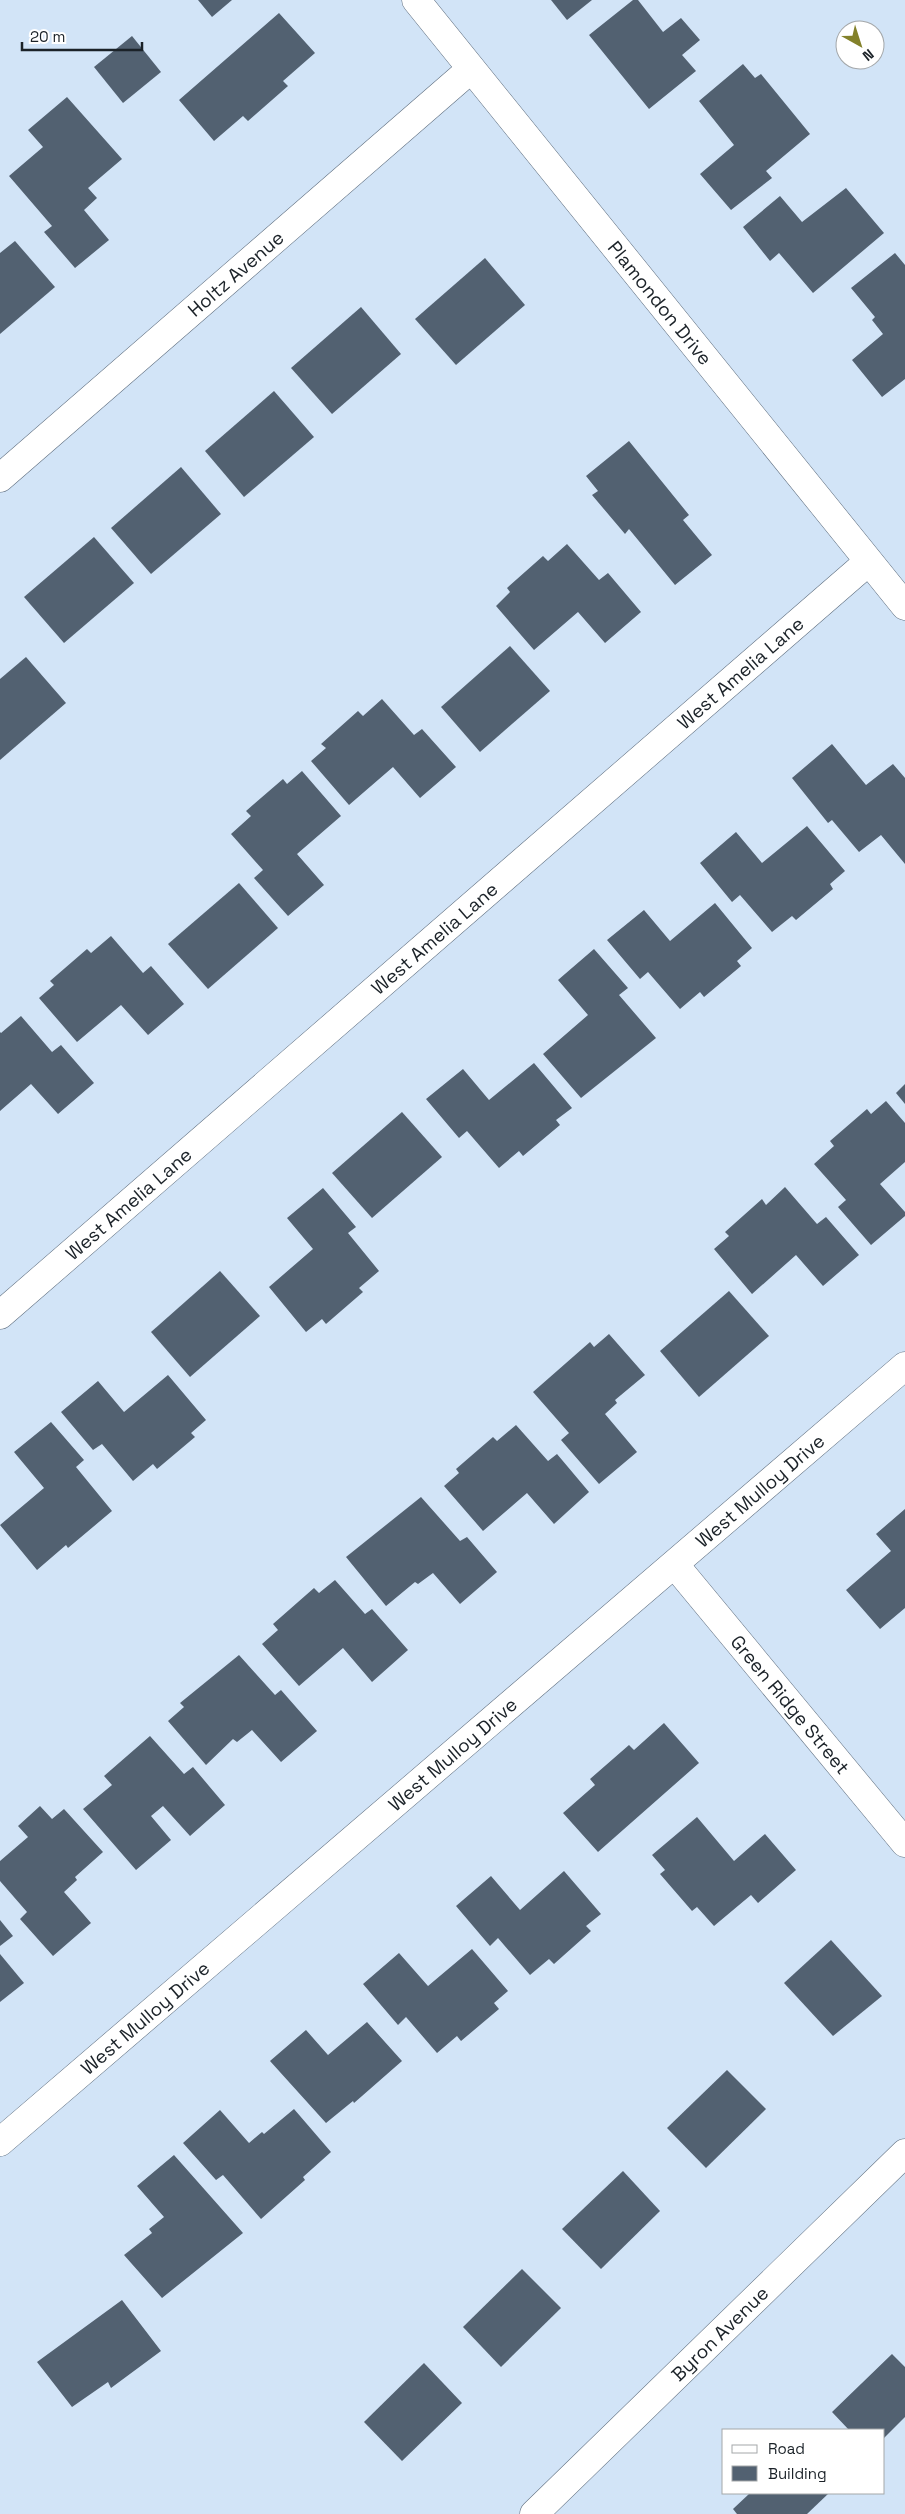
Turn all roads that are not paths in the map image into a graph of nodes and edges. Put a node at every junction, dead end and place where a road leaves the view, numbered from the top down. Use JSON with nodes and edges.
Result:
{"nodes":[{"id":1,"x":416,"y":0,"type":"edge"},
{"id":2,"x":471,"y":69,"type":"junction"},
{"id":3,"x":0,"y":478,"type":"edge"},
{"id":4,"x":868,"y":562,"type":"junction"},
{"id":5,"x":905,"y":606,"type":"edge"},
{"id":6,"x":0,"y":1315,"type":"edge"},
{"id":7,"x":905,"y":1366,"type":"edge"},
{"id":8,"x":675,"y":1566,"type":"junction"},
{"id":9,"x":905,"y":1844,"type":"edge"},
{"id":10,"x":0,"y":2142,"type":"edge"},
{"id":11,"x":905,"y":2153,"type":"edge"},
{"id":12,"x":534,"y":2514,"type":"edge"}],
"edges":[{"from":1,"to":2,"type":"street","name":"Plamondon Drive"},
{"from":2,"to":3,"type":"street","name":"Holtz Avenue"},
{"from":2,"to":4,"type":"street","name":"Plamondon Drive"},
{"from":4,"to":5,"type":"street","name":"Plamondon Drive"},
{"from":4,"to":6,"type":"street","name":"West Amelia Lane"},
{"from":7,"to":8,"type":"street","name":"West Mulloy Drive"},
{"from":8,"to":9,"type":"street","name":"Green Ridge Street"},
{"from":8,"to":10,"type":"street","name":"West Mulloy Drive"},
{"from":11,"to":12,"type":"street","name":"Byron Avenue"}]}
